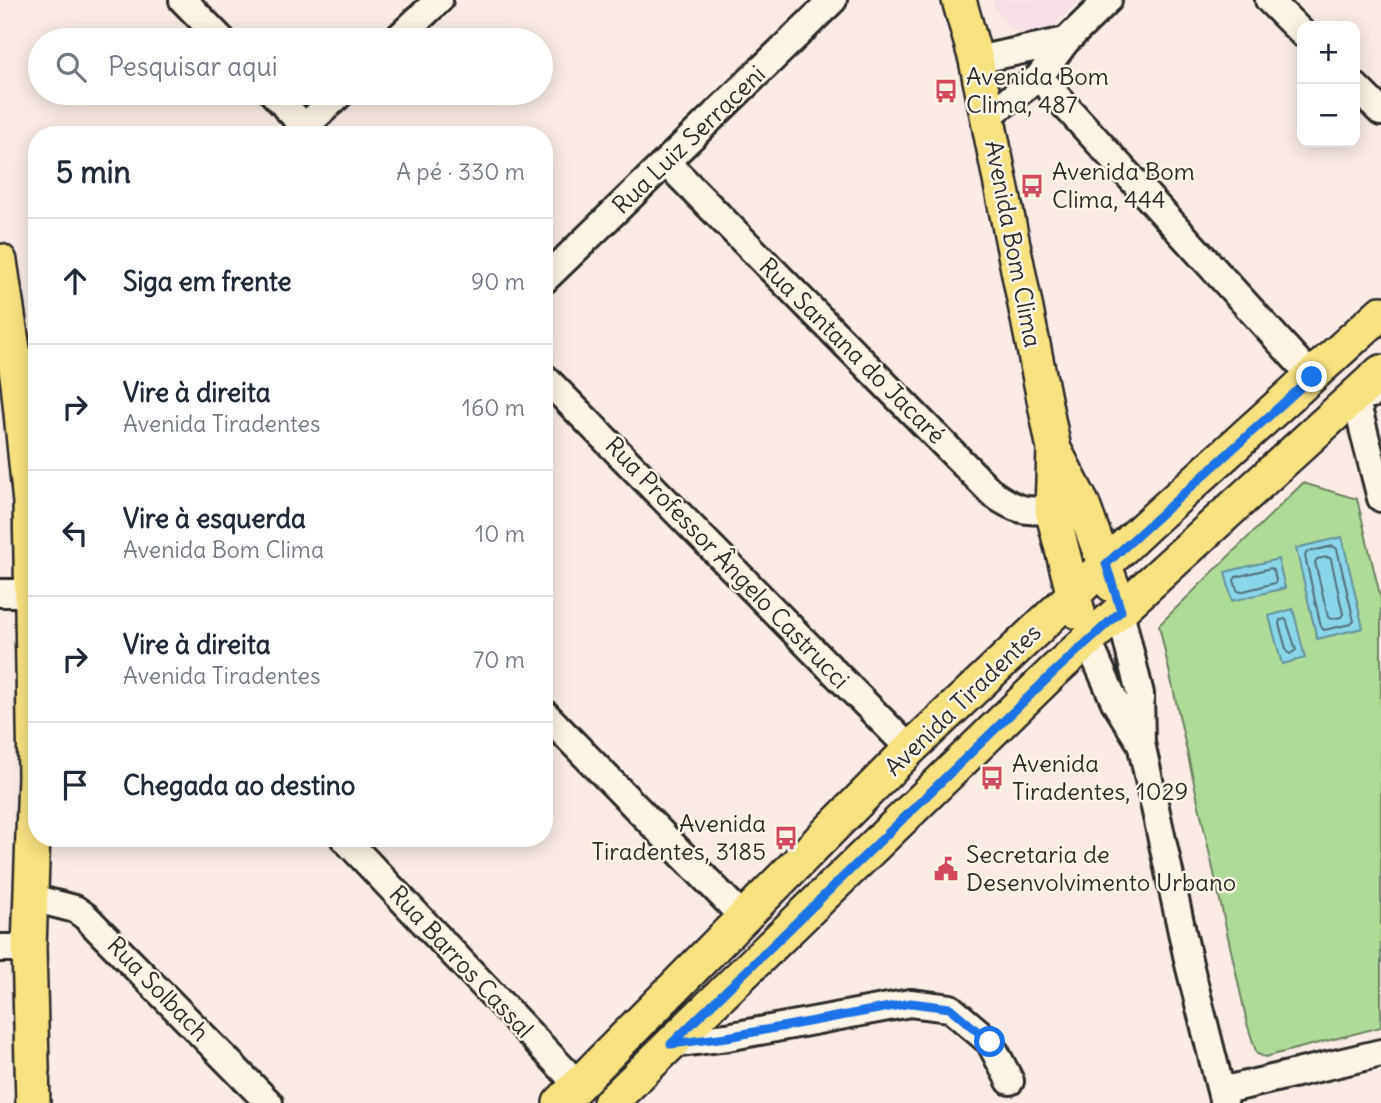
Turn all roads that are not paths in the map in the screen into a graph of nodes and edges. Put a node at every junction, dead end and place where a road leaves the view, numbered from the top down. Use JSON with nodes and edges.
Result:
{"nodes":[{"id":1,"x":183,"y":0,"type":"edge"},
{"id":2,"x":439,"y":0,"type":"edge"},
{"id":3,"x":833,"y":0,"type":"edge"},
{"id":4,"x":958,"y":0,"type":"edge"},
{"id":5,"x":1108,"y":0,"type":"edge"},
{"id":6,"x":1269,"y":0,"type":"edge"},
{"id":7,"x":210,"y":28,"type":"edge"},
{"id":8,"x":409,"y":28,"type":"edge"},
{"id":9,"x":1297,"y":28,"type":"edge"},
{"id":10,"x":1066,"y":41,"type":"junction"},
{"id":11,"x":976,"y":60,"type":"junction"},
{"id":12,"x":1039,"y":77,"type":"junction"},
{"id":13,"x":1360,"y":91,"type":"edge"},
{"id":14,"x":283,"y":105,"type":"edge"},
{"id":15,"x":330,"y":105,"type":"edge"},
{"id":16,"x":1381,"y":112,"type":"edge"},
{"id":17,"x":988,"y":116,"type":"junction"},
{"id":18,"x":299,"y":126,"type":"edge"},
{"id":19,"x":310,"y":126,"type":"edge"},
{"id":20,"x":666,"y":162,"type":"junction"},
{"id":21,"x":0,"y":261,"type":"edge"},
{"id":22,"x":553,"y":271,"type":"edge"},
{"id":23,"x":1381,"y":313,"type":"edge"},
{"id":24,"x":1381,"y":372,"type":"edge"},
{"id":25,"x":1312,"y":377,"type":"junction"},
{"id":26,"x":28,"y":378,"type":"edge"},
{"id":27,"x":553,"y":386,"type":"edge"},
{"id":28,"x":1368,"y":395,"type":"edge"},
{"id":29,"x":1054,"y":449,"type":"junction"},
{"id":30,"x":1381,"y":498,"type":"edge"},
{"id":31,"x":1052,"y":510,"type":"junction"},
{"id":32,"x":28,"y":516,"type":"edge"},
{"id":33,"x":1106,"y":564,"type":"junction"},
{"id":34,"x":16,"y":593,"type":"edge"},
{"id":35,"x":1072,"y":596,"type":"junction"},
{"id":36,"x":1121,"y":611,"type":"junction"},
{"id":37,"x":1088,"y":641,"type":"junction"},
{"id":38,"x":28,"y":658,"type":"edge"},
{"id":39,"x":553,"y":722,"type":"edge"},
{"id":40,"x":1141,"y":743,"type":"junction"},
{"id":41,"x":910,"y":749,"type":"junction"},
{"id":42,"x":34,"y":847,"type":"edge"},
{"id":43,"x":352,"y":847,"type":"edge"},
{"id":44,"x":32,"y":898,"type":"junction"},
{"id":45,"x":743,"y":918,"type":"junction"},
{"id":46,"x":15,"y":948,"type":"edge"},
{"id":47,"x":671,"y":1044,"type":"junction"},
{"id":48,"x":1381,"y":1053,"type":"edge"},
{"id":49,"x":1010,"y":1081,"type":"dead end"},
{"id":50,"x":569,"y":1094,"type":"edge"},
{"id":51,"x":1222,"y":1097,"type":"edge"},
{"id":52,"x":33,"y":1103,"type":"edge"},
{"id":53,"x":269,"y":1103,"type":"edge"},
{"id":54,"x":610,"y":1103,"type":"edge"}],
"edges":[{"from":1,"to":7,"type":"street"},
{"from":2,"to":8,"type":"street"},
{"from":3,"to":20,"type":"street","name":"Rua Luiz Serraceni"},
{"from":4,"to":11,"type":"main road","name":"Avenida Bom Clima"},
{"from":5,"to":10,"type":"street"},
{"from":6,"to":9,"type":"street"},
{"from":10,"to":11,"type":"street"},
{"from":10,"to":12,"type":"street"},
{"from":11,"to":17,"type":"main road","name":"Avenida Bom Clima"},
{"from":12,"to":17,"type":"street"},
{"from":12,"to":25,"type":"street"},
{"from":13,"to":16,"type":"street"},
{"from":14,"to":18,"type":"street"},
{"from":15,"to":19,"type":"street"},
{"from":17,"to":29,"type":"main road","name":"Avenida Bom Clima"},
{"from":20,"to":22,"type":"street","name":"Rua Luiz Serraceni"},
{"from":20,"to":31,"type":"street","name":"Rua Santana do Jacaré"},
{"from":21,"to":26,"type":"main road"},
{"from":23,"to":25,"type":"main road","name":"Avenida Tiradentes"},
{"from":24,"to":28,"type":"main road","name":"Avenida Tiradentes"},
{"from":25,"to":33,"type":"main road","name":"Avenida Tiradentes"},
{"from":27,"to":41,"type":"street","name":"Rua Professor Ângelo Castrucci"},
{"from":28,"to":30,"type":"street"},
{"from":28,"to":36,"type":"main road","name":"Avenida Tiradentes"},
{"from":29,"to":31,"type":"main road","name":"Avenida Bom Clima"},
{"from":29,"to":33,"type":"main road","name":"Avenida Bom Clima"},
{"from":31,"to":35,"type":"main road","name":"Avenida Bom Clima"},
{"from":32,"to":34,"type":"main road"},
{"from":33,"to":35,"type":"main road","name":"Avenida Tiradentes"},
{"from":33,"to":36,"type":"main road","name":"Avenida Bom Clima"},
{"from":34,"to":38,"type":"main road"},
{"from":35,"to":37,"type":"main road","name":"Avenida Bom Clima"},
{"from":35,"to":41,"type":"main road","name":"Avenida Tiradentes"},
{"from":36,"to":37,"type":"main road","name":"Avenida Tiradentes"},
{"from":36,"to":40,"type":"street","name":"Avenida Bom Clima"},
{"from":37,"to":40,"type":"street","name":"Avenida Bom Clima"},
{"from":37,"to":47,"type":"main road","name":"Avenida Tiradentes"},
{"from":39,"to":45,"type":"street"},
{"from":40,"to":51,"type":"street","name":"Avenida Bom Clima"},
{"from":41,"to":45,"type":"main road","name":"Avenida Tiradentes"},
{"from":42,"to":44,"type":"main road"},
{"from":43,"to":50,"type":"street","name":"Rua Barros Cassal"},
{"from":44,"to":46,"type":"main road"},
{"from":44,"to":53,"type":"street","name":"Rua Solbach"},
{"from":45,"to":50,"type":"main road","name":"Avenida Tiradentes"},
{"from":46,"to":52,"type":"main road"},
{"from":47,"to":49,"type":"street"},
{"from":47,"to":54,"type":"main road","name":"Avenida Tiradentes"},
{"from":48,"to":51,"type":"street"}]}
